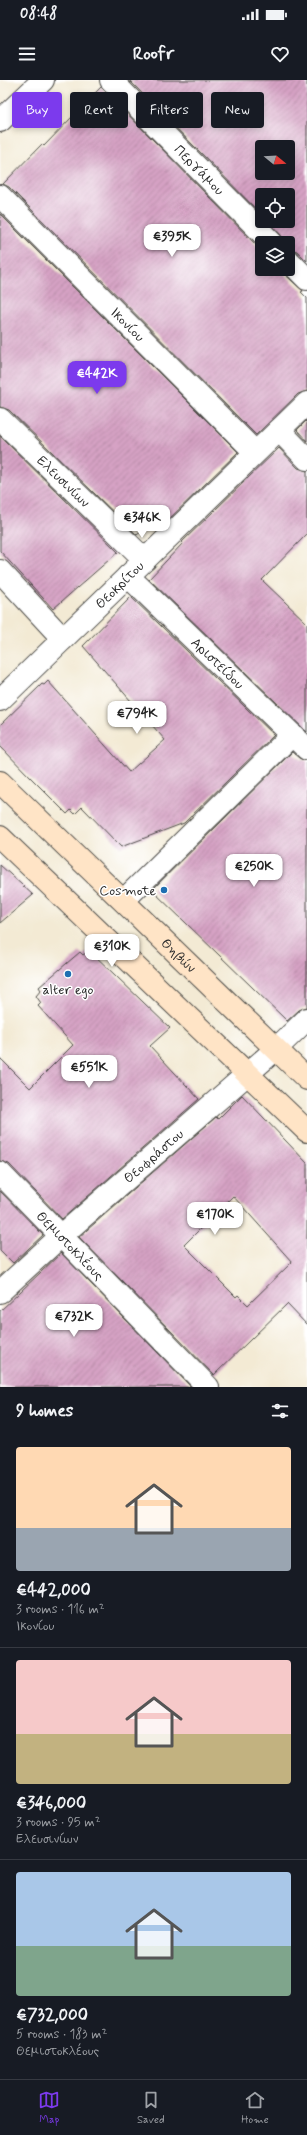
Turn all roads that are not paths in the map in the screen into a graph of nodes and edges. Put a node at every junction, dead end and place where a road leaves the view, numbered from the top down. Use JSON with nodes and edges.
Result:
{"nodes":[{"id":1,"x":43,"y":80,"type":"edge"},
{"id":2,"x":111,"y":80,"type":"edge"},
{"id":3,"x":0,"y":121,"type":"edge"},
{"id":4,"x":0,"y":196,"type":"edge"},
{"id":5,"x":265,"y":236,"type":"edge"},
{"id":6,"x":295,"y":267,"type":"edge"},
{"id":7,"x":307,"y":279,"type":"edge"},
{"id":8,"x":307,"y":403,"type":"edge"},
{"id":9,"x":0,"y":419,"type":"edge"},
{"id":10,"x":279,"y":430,"type":"junction"},
{"id":11,"x":255,"y":452,"type":"junction"},
{"id":12,"x":307,"y":459,"type":"edge"},
{"id":13,"x":145,"y":560,"type":"junction"},
{"id":14,"x":0,"y":571,"type":"edge"},
{"id":15,"x":128,"y":576,"type":"junction"},
{"id":16,"x":63,"y":639,"type":"junction"},
{"id":17,"x":0,"y":700,"type":"edge"},
{"id":18,"x":300,"y":742,"type":"edge"},
{"id":19,"x":0,"y":782,"type":"edge"},
{"id":20,"x":0,"y":837,"type":"edge"},
{"id":21,"x":124,"y":900,"type":"junction"},
{"id":22,"x":307,"y":1020,"type":"edge"},
{"id":23,"x":276,"y":1049,"type":"junction"},
{"id":24,"x":247,"y":1074,"type":"junction"},
{"id":25,"x":307,"y":1079,"type":"edge"},
{"id":26,"x":307,"y":1131,"type":"edge"},
{"id":27,"x":0,"y":1173,"type":"edge"},
{"id":28,"x":61,"y":1236,"type":"junction"},
{"id":29,"x":0,"y":1292,"type":"edge"},
{"id":30,"x":208,"y":1387,"type":"edge"}],
"edges":[{"from":1,"to":3,"type":"street"},
{"from":2,"to":5,"type":"street","name":"Περγάμου"},
{"from":4,"to":11,"type":"street","name":"Ικονίου"},
{"from":6,"to":7,"type":"street"},
{"from":8,"to":10,"type":"street","name":"Θεοκρίτου"},
{"from":9,"to":13,"type":"street","name":"Ελευσινίων"},
{"from":10,"to":11,"type":"street","name":"Θεοκρίτου"},
{"from":10,"to":12,"type":"street"},
{"from":11,"to":13,"type":"street","name":"Θεοκρίτου"},
{"from":13,"to":15,"type":"street","name":"Θεοκρίτου"},
{"from":14,"to":16,"type":"street"},
{"from":15,"to":16,"type":"street","name":"Θεοκρίτου"},
{"from":15,"to":18,"type":"street","name":"Αριστείδου"},
{"from":16,"to":17,"type":"street","name":"Θεοκρίτου"},
{"from":18,"to":21,"type":"street"},
{"from":19,"to":21,"type":"main road","name":"Θηβών"},
{"from":20,"to":24,"type":"main road"},
{"from":21,"to":23,"type":"main road","name":"Θηβών"},
{"from":22,"to":23,"type":"street","name":"Θεοφράστου"},
{"from":23,"to":24,"type":"street","name":"Θεοφράστου"},
{"from":23,"to":25,"type":"main road","name":"Θηβών"},
{"from":24,"to":26,"type":"main road"},
{"from":24,"to":28,"type":"street","name":"Θεοφράστου"},
{"from":27,"to":28,"type":"street","name":"Θεμιστοκλέους"},
{"from":28,"to":29,"type":"street","name":"Θεοφράστου"},
{"from":28,"to":30,"type":"street","name":"Θεμιστοκλέους"}]}
